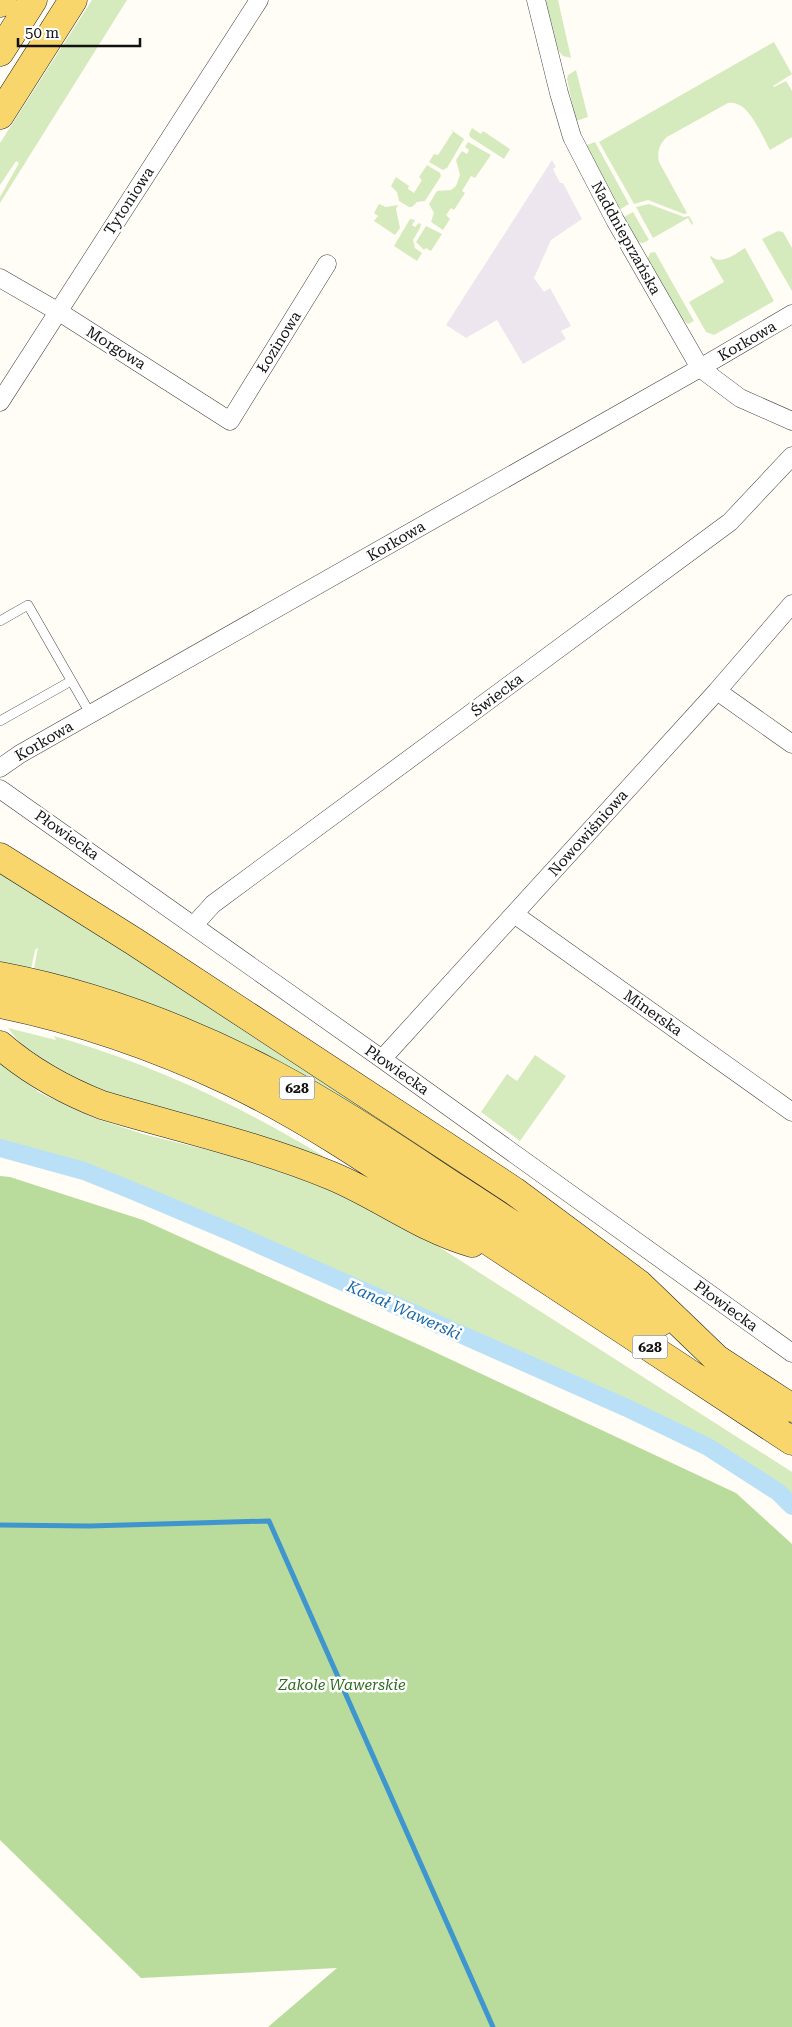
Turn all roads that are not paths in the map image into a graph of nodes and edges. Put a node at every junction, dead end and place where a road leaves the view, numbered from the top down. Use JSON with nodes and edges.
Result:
{"nodes":[{"id":1,"x":2,"y":0,"type":"edge"},
{"id":2,"x":33,"y":0,"type":"edge"},
{"id":3,"x":73,"y":0,"type":"edge"},
{"id":4,"x":259,"y":0,"type":"edge"},
{"id":5,"x":536,"y":0,"type":"edge"},
{"id":6,"x":0,"y":3,"type":"edge"},
{"id":7,"x":0,"y":52,"type":"edge"},
{"id":8,"x":1,"y":114,"type":"edge"},
{"id":9,"x":327,"y":264,"type":"dead end"},
{"id":10,"x":0,"y":278,"type":"edge"},
{"id":11,"x":58,"y":312,"type":"junction"},
{"id":12,"x":792,"y":314,"type":"edge"},
{"id":13,"x":700,"y":368,"type":"junction"},
{"id":14,"x":0,"y":402,"type":"edge"},
{"id":15,"x":230,"y":420,"type":"joint"},
{"id":16,"x":792,"y":421,"type":"edge"},
{"id":17,"x":792,"y":456,"type":"edge"},
{"id":18,"x":792,"y":604,"type":"edge"},
{"id":19,"x":0,"y":621,"type":"edge"},
{"id":20,"x":71,"y":681,"type":"junction"},
{"id":21,"x":717,"y":691,"type":"junction"},
{"id":22,"x":91,"y":715,"type":"junction"},
{"id":23,"x":0,"y":722,"type":"edge"},
{"id":24,"x":792,"y":744,"type":"edge"},
{"id":25,"x":0,"y":768,"type":"edge"},
{"id":26,"x":0,"y":789,"type":"edge"},
{"id":27,"x":0,"y":857,"type":"edge"},
{"id":28,"x":514,"y":914,"type":"junction"},
{"id":29,"x":194,"y":925,"type":"junction"},
{"id":30,"x":6,"y":977,"type":"edge"},
{"id":31,"x":0,"y":1004,"type":"edge"},
{"id":32,"x":0,"y":1045,"type":"edge"},
{"id":33,"x":382,"y":1059,"type":"junction"},
{"id":34,"x":792,"y":1112,"type":"edge"},
{"id":35,"x":508,"y":1254,"type":"junction"},
{"id":36,"x":792,"y":1353,"type":"edge"},
{"id":37,"x":717,"y":1359,"type":"junction"},
{"id":38,"x":792,"y":1408,"type":"edge"},
{"id":39,"x":792,"y":1441,"type":"edge"}],
"edges":[{"from":1,"to":6,"type":"main road"},
{"from":2,"to":7,"type":"main road"},
{"from":3,"to":8,"type":"main road"},
{"from":4,"to":11,"type":"street","name":"Tytoniowa"},
{"from":5,"to":13,"type":"street","name":"Naddnieprzańska"},
{"from":9,"to":15,"type":"street","name":"Łozinowa"},
{"from":10,"to":11,"type":"street","name":"Morgowa"},
{"from":11,"to":14,"type":"street","name":"Tytoniowa"},
{"from":11,"to":15,"type":"street","name":"Morgowa"},
{"from":12,"to":13,"type":"street","name":"Korkowa"},
{"from":13,"to":16,"type":"street","name":"Naddnieprzańska"},
{"from":13,"to":22,"type":"street","name":"Korkowa"},
{"from":17,"to":29,"type":"street","name":"Świecka"},
{"from":18,"to":21,"type":"street","name":"Nowowiśniowa"},
{"from":19,"to":20,"type":"lane"},
{"from":20,"to":22,"type":"lane"},
{"from":20,"to":23,"type":"lane"},
{"from":21,"to":24,"type":"street"},
{"from":21,"to":28,"type":"street","name":"Nowowiśniowa"},
{"from":22,"to":25,"type":"street","name":"Korkowa"},
{"from":26,"to":29,"type":"street","name":"Płowiecka"},
{"from":27,"to":37,"type":"main road"},
{"from":28,"to":33,"type":"street","name":"Nowowiśniowa"},
{"from":28,"to":34,"type":"street","name":"Minerska"},
{"from":29,"to":33,"type":"street","name":"Płowiecka"},
{"from":30,"to":37,"type":"main road","number":"628"},
{"from":31,"to":35,"type":"main road","number":"628"},
{"from":32,"to":35,"type":"main road"},
{"from":33,"to":36,"type":"street","name":"Płowiecka"},
{"from":35,"to":39,"type":"main road","number":"628"},
{"from":37,"to":38,"type":"main road","number":"628"}]}
